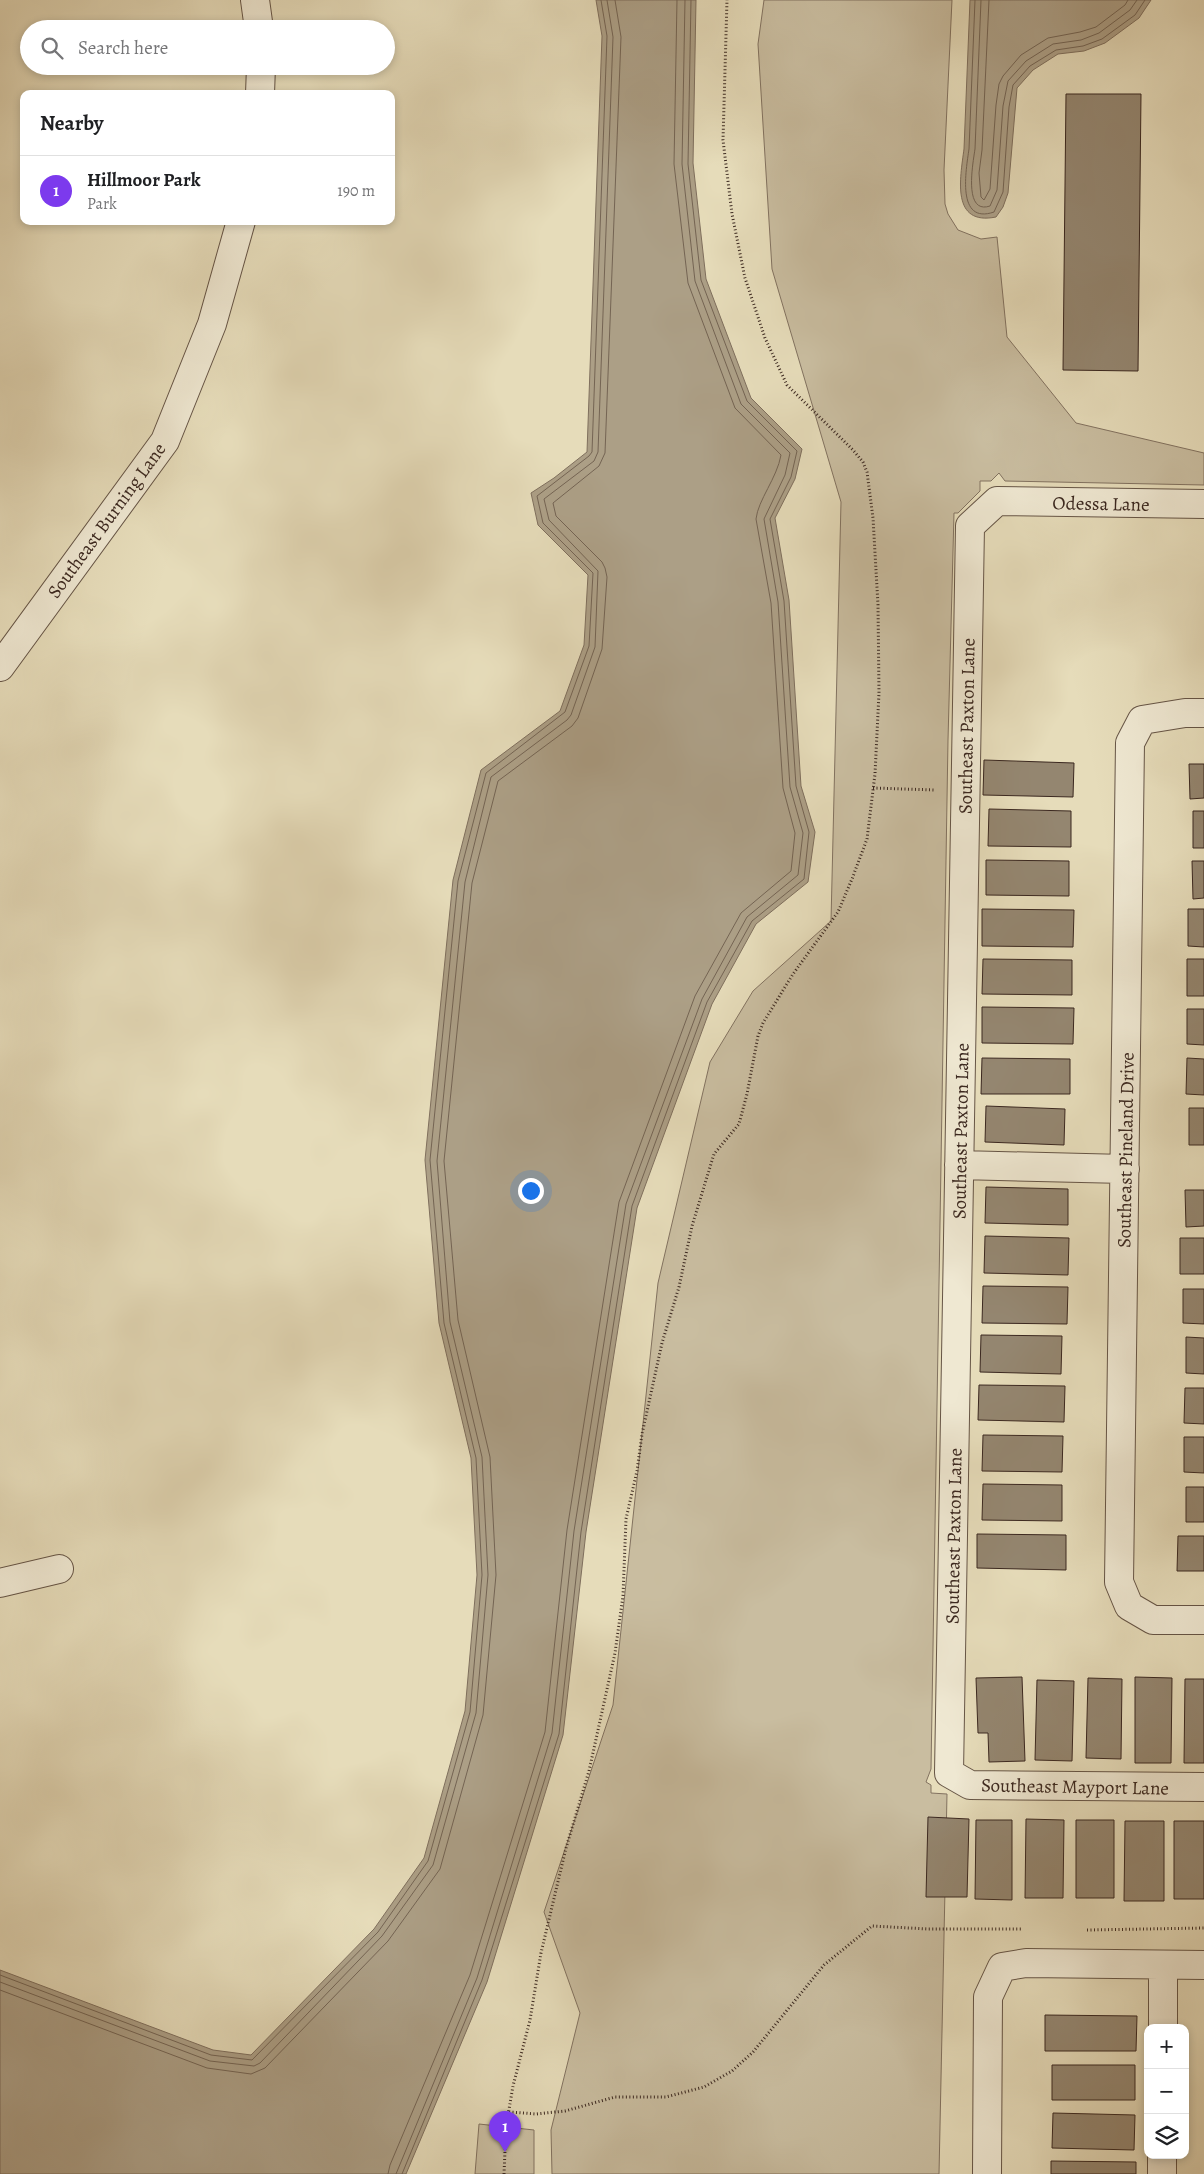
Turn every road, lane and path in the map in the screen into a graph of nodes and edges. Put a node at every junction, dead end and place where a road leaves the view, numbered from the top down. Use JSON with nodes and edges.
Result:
{"nodes":[{"id":1,"x":255,"y":0,"type":"edge"},
{"id":2,"x":726,"y":0,"type":"edge"},
{"id":3,"x":258,"y":20,"type":"edge"},
{"id":4,"x":261,"y":75,"type":"edge"},
{"id":5,"x":260,"y":90,"type":"edge"},
{"id":6,"x":240,"y":225,"type":"edge"},
{"id":7,"x":997,"y":501,"type":"joint"},
{"id":8,"x":1204,"y":504,"type":"edge"},
{"id":9,"x":0,"y":667,"type":"edge"},
{"id":10,"x":1204,"y":713,"type":"edge"},
{"id":11,"x":873,"y":788,"type":"junction"},
{"id":12,"x":965,"y":791,"type":"junction"},
{"id":13,"x":959,"y":1165,"type":"junction"},
{"id":14,"x":1125,"y":1169,"type":"junction"},
{"id":15,"x":59,"y":1569,"type":"dead end"},
{"id":16,"x":0,"y":1583,"type":"edge"},
{"id":17,"x":1204,"y":1620,"type":"edge"},
{"id":18,"x":949,"y":1773,"type":"joint"},
{"id":19,"x":1204,"y":1787,"type":"edge"},
{"id":20,"x":1204,"y":1928,"type":"edge"},
{"id":21,"x":1025,"y":1930,"type":"dead end"},
{"id":22,"x":1083,"y":1930,"type":"dead end"},
{"id":23,"x":1164,"y":1965,"type":"junction"},
{"id":24,"x":1204,"y":1965,"type":"edge"},
{"id":25,"x":1163,"y":2024,"type":"edge"},
{"id":26,"x":509,"y":2112,"type":"junction"},
{"id":27,"x":1162,"y":2159,"type":"edge"},
{"id":28,"x":504,"y":2174,"type":"edge"},
{"id":29,"x":988,"y":2174,"type":"edge"},
{"id":30,"x":1162,"y":2174,"type":"edge"}],
"edges":[{"from":1,"to":3,"type":"street"},
{"from":2,"to":11,"type":"path"},
{"from":4,"to":5,"type":"street"},
{"from":6,"to":9,"type":"street","name":"Southeast Burning Lane"},
{"from":7,"to":8,"type":"street","name":"Odessa Lane"},
{"from":7,"to":12,"type":"street","name":"Southeast Paxton Lane"},
{"from":10,"to":14,"type":"street","name":"Southeast Pineland Drive"},
{"from":11,"to":12,"type":"path"},
{"from":11,"to":26,"type":"path"},
{"from":12,"to":13,"type":"street","name":"Southeast Paxton Lane"},
{"from":13,"to":14,"type":"street"},
{"from":13,"to":18,"type":"street","name":"Southeast Paxton Lane"},
{"from":14,"to":17,"type":"street","name":"Southeast Pineland Drive"},
{"from":15,"to":16,"type":"street"},
{"from":18,"to":19,"type":"street","name":"Southeast Mayport Lane"},
{"from":20,"to":22,"type":"path"},
{"from":21,"to":26,"type":"path"},
{"from":23,"to":24,"type":"street"},
{"from":23,"to":25,"type":"street"},
{"from":23,"to":29,"type":"street"},
{"from":26,"to":28,"type":"path"},
{"from":27,"to":30,"type":"street"}]}
